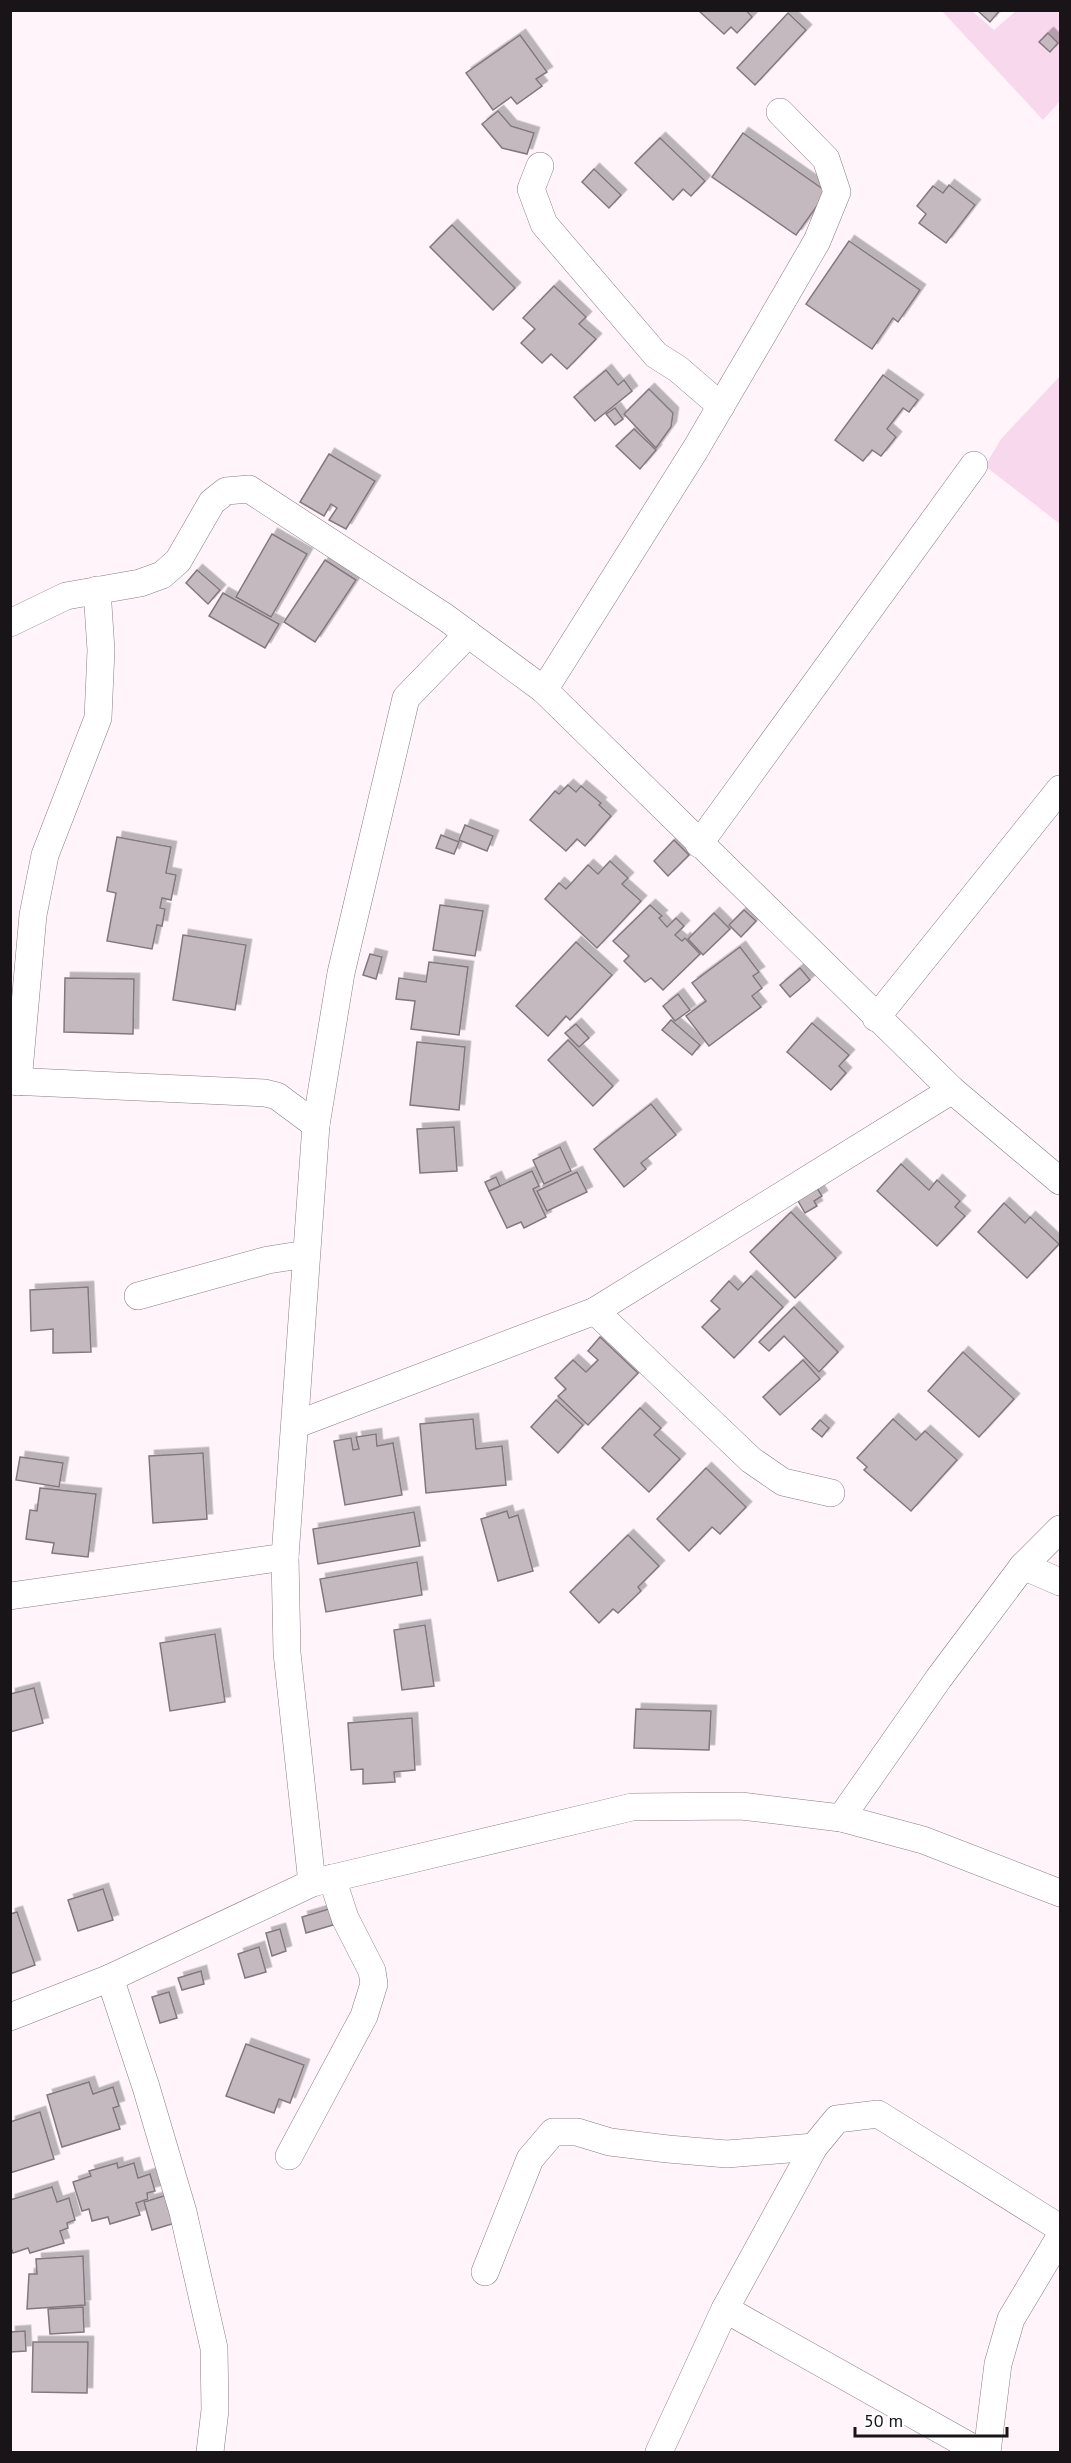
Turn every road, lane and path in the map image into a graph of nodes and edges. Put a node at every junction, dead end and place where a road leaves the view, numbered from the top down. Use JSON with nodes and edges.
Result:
{"nodes":[{"id":1,"x":780,"y":112,"type":"dead end"},
{"id":2,"x":540,"y":166,"type":"dead end"},
{"id":3,"x":721,"y":406,"type":"junction"},
{"id":4,"x":974,"y":465,"type":"dead end"},
{"id":5,"x":97,"y":590,"type":"junction"},
{"id":6,"x":10,"y":623,"type":"edge"},
{"id":7,"x":468,"y":634,"type":"junction"},
{"id":8,"x":544,"y":690,"type":"junction"},
{"id":9,"x":1060,"y":789,"type":"edge"},
{"id":10,"x":699,"y":844,"type":"junction"},
{"id":11,"x":876,"y":1018,"type":"junction"},
{"id":12,"x":14,"y":1081,"type":"edge"},
{"id":13,"x":952,"y":1090,"type":"junction"},
{"id":14,"x":316,"y":1125,"type":"junction"},
{"id":15,"x":1060,"y":1181,"type":"edge"},
{"id":16,"x":306,"y":1254,"type":"junction"},
{"id":17,"x":138,"y":1296,"type":"dead end"},
{"id":18,"x":595,"y":1311,"type":"junction"},
{"id":19,"x":295,"y":1425,"type":"junction"},
{"id":20,"x":831,"y":1494,"type":"dead end"},
{"id":21,"x":1060,"y":1529,"type":"edge"},
{"id":22,"x":285,"y":1557,"type":"junction"},
{"id":23,"x":1023,"y":1566,"type":"junction"},
{"id":24,"x":1060,"y":1582,"type":"edge"},
{"id":25,"x":10,"y":1596,"type":"edge"},
{"id":26,"x":841,"y":1818,"type":"junction"},
{"id":27,"x":322,"y":1880,"type":"junction"},
{"id":28,"x":1060,"y":1893,"type":"edge"},
{"id":29,"x":110,"y":1978,"type":"junction"},
{"id":30,"x":10,"y":2017,"type":"edge"},
{"id":31,"x":814,"y":2147,"type":"junction"},
{"id":32,"x":289,"y":2156,"type":"dead end"},
{"id":33,"x":1060,"y":2228,"type":"edge"},
{"id":34,"x":1060,"y":2237,"type":"edge"},
{"id":35,"x":485,"y":2272,"type":"dead end"},
{"id":36,"x":725,"y":2309,"type":"junction"},
{"id":37,"x":210,"y":2452,"type":"edge"},
{"id":38,"x":659,"y":2452,"type":"edge"},
{"id":39,"x":980,"y":2452,"type":"edge"},
{"id":40,"x":987,"y":2452,"type":"edge"}],
"edges":[{"from":1,"to":3,"type":"street"},
{"from":2,"to":3,"type":"street"},
{"from":3,"to":8,"type":"street"},
{"from":4,"to":10,"type":"street"},
{"from":5,"to":6,"type":"street"},
{"from":5,"to":7,"type":"street"},
{"from":5,"to":12,"type":"street"},
{"from":7,"to":8,"type":"street"},
{"from":7,"to":14,"type":"street"},
{"from":8,"to":10,"type":"street"},
{"from":9,"to":11,"type":"street"},
{"from":10,"to":11,"type":"street"},
{"from":11,"to":13,"type":"street"},
{"from":12,"to":14,"type":"street"},
{"from":13,"to":15,"type":"street"},
{"from":13,"to":18,"type":"street"},
{"from":14,"to":16,"type":"street"},
{"from":16,"to":17,"type":"street"},
{"from":16,"to":19,"type":"street"},
{"from":18,"to":19,"type":"street"},
{"from":18,"to":20,"type":"street"},
{"from":19,"to":22,"type":"street"},
{"from":21,"to":23,"type":"street"},
{"from":22,"to":25,"type":"street"},
{"from":22,"to":27,"type":"street"},
{"from":23,"to":24,"type":"street"},
{"from":23,"to":26,"type":"street"},
{"from":26,"to":27,"type":"street"},
{"from":26,"to":28,"type":"street"},
{"from":27,"to":29,"type":"street"},
{"from":27,"to":32,"type":"street"},
{"from":29,"to":30,"type":"street"},
{"from":29,"to":37,"type":"street"},
{"from":31,"to":33,"type":"street"},
{"from":31,"to":35,"type":"street"},
{"from":31,"to":36,"type":"street"},
{"from":34,"to":40,"type":"street"},
{"from":36,"to":38,"type":"street"},
{"from":36,"to":39,"type":"street"}]}
